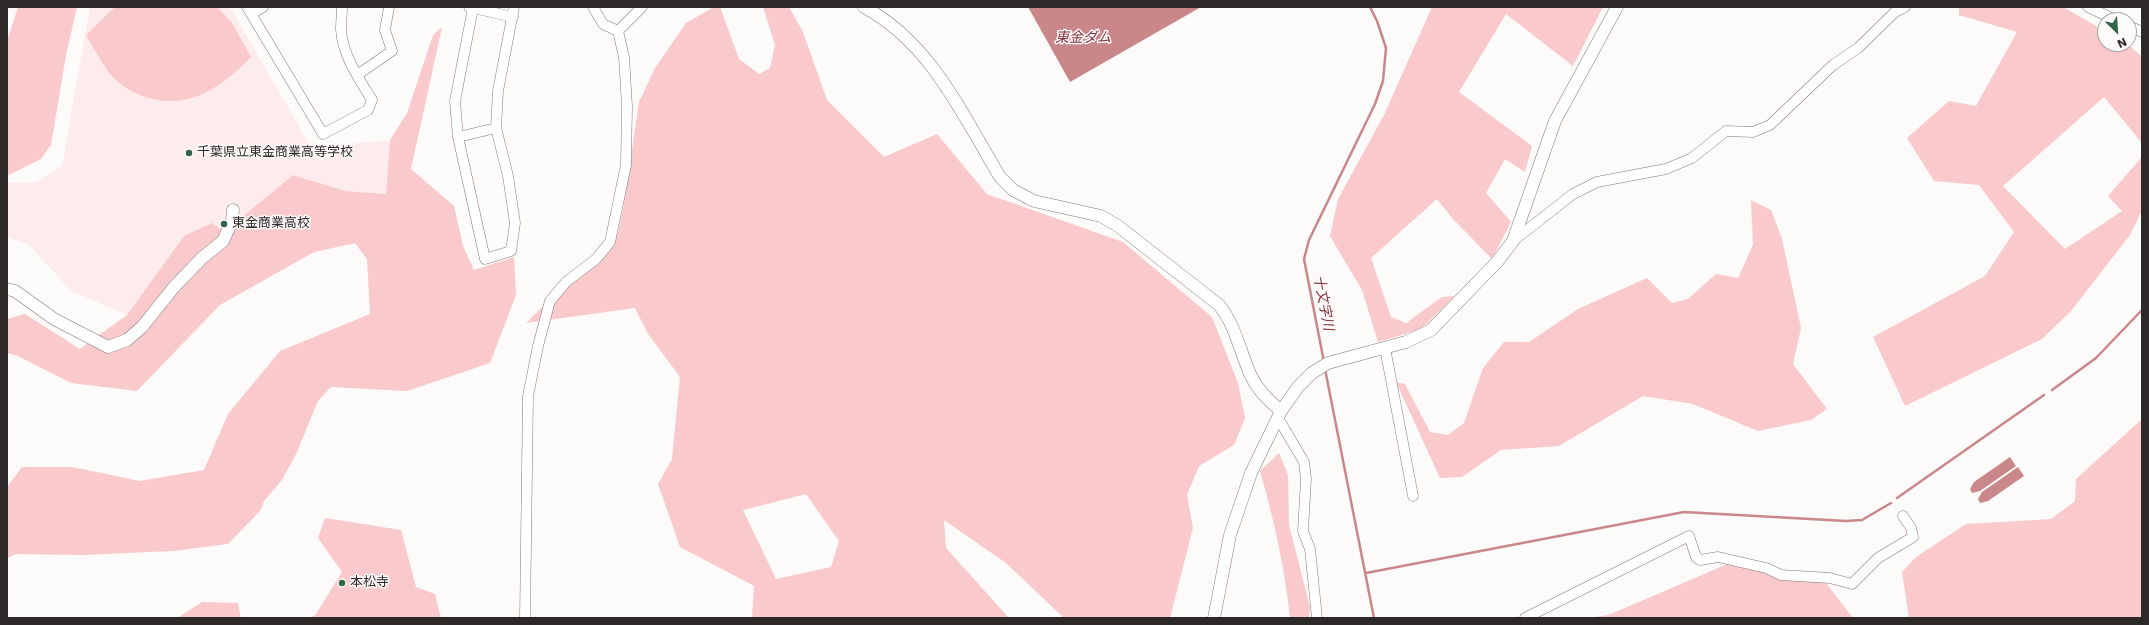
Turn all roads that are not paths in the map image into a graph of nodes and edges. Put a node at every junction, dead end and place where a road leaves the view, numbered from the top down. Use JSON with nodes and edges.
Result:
{"nodes":[{"id":1,"x":263,"y":7,"type":"edge"},
{"id":2,"x":342,"y":7,"type":"edge"},
{"id":3,"x":389,"y":7,"type":"edge"},
{"id":4,"x":593,"y":7,"type":"edge"},
{"id":5,"x":642,"y":7,"type":"edge"},
{"id":6,"x":864,"y":7,"type":"edge"},
{"id":7,"x":1617,"y":7,"type":"edge"},
{"id":8,"x":1905,"y":7,"type":"edge"},
{"id":9,"x":2088,"y":7,"type":"edge"},
{"id":10,"x":471,"y":8,"type":"edge"},
{"id":11,"x":1893,"y":9,"type":"edge"},
{"id":12,"x":249,"y":11,"type":"edge"},
{"id":13,"x":514,"y":12,"type":"edge"},
{"id":14,"x":2099,"y":12,"type":"edge"},
{"id":15,"x":618,"y":30,"type":"junction"},
{"id":16,"x":357,"y":75,"type":"junction"},
{"id":17,"x":496,"y":128,"type":"junction"},
{"id":18,"x":458,"y":137,"type":"junction"},
{"id":19,"x":233,"y":210,"type":"dead end"},
{"id":20,"x":1513,"y":241,"type":"junction"},
{"id":21,"x":7,"y":289,"type":"edge"},
{"id":22,"x":1385,"y":348,"type":"junction"},
{"id":23,"x":1280,"y":414,"type":"junction"},
{"id":24,"x":1413,"y":496,"type":"dead end"},
{"id":25,"x":1903,"y":516,"type":"dead end"},
{"id":26,"x":525,"y":618,"type":"edge"},
{"id":27,"x":1214,"y":618,"type":"edge"},
{"id":28,"x":1317,"y":618,"type":"edge"},
{"id":29,"x":1525,"y":618,"type":"edge"}],
"edges":[{"from":1,"to":12,"type":"street"},
{"from":2,"to":16,"type":"street"},
{"from":3,"to":16,"type":"street"},
{"from":4,"to":15,"type":"street"},
{"from":5,"to":15,"type":"street"},
{"from":6,"to":23,"type":"street"},
{"from":7,"to":20,"type":"street"},
{"from":8,"to":11,"type":"street"},
{"from":9,"to":14,"type":"street"},
{"from":10,"to":13,"type":"street"},
{"from":10,"to":18,"type":"street"},
{"from":11,"to":20,"type":"street"},
{"from":12,"to":16,"type":"street"},
{"from":13,"to":17,"type":"street"},
{"from":15,"to":26,"type":"street"},
{"from":17,"to":18,"type":"street"},
{"from":17,"to":18,"type":"street"},
{"from":19,"to":21,"type":"street"},
{"from":20,"to":22,"type":"street"},
{"from":22,"to":23,"type":"street"},
{"from":22,"to":24,"type":"street"},
{"from":23,"to":27,"type":"street"},
{"from":23,"to":28,"type":"street"},
{"from":25,"to":29,"type":"street"}]}
